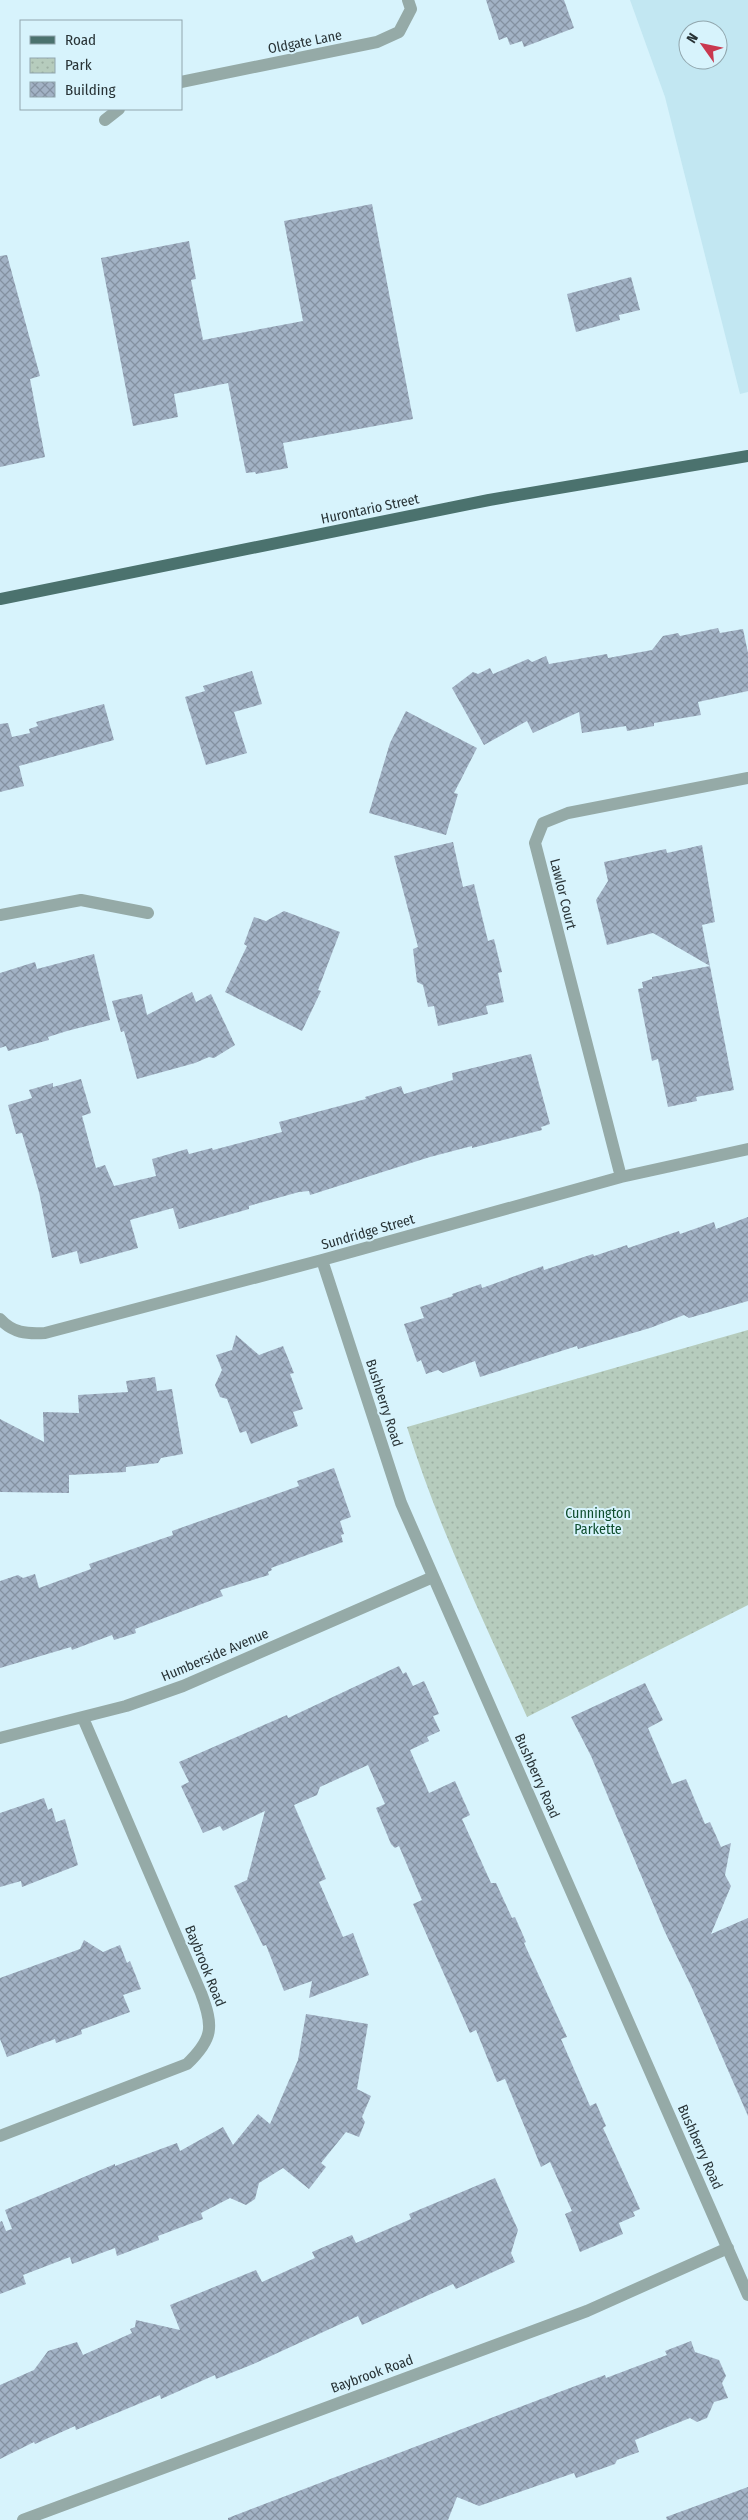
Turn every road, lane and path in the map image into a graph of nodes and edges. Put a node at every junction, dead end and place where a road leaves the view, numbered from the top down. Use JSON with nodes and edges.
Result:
{"nodes":[{"id":1,"x":408,"y":0,"type":"edge"},
{"id":2,"x":182,"y":82,"type":"edge"},
{"id":3,"x":117,"y":110,"type":"edge"},
{"id":4,"x":105,"y":120,"type":"dead end"},
{"id":5,"x":748,"y":456,"type":"edge"},
{"id":6,"x":0,"y":598,"type":"edge"},
{"id":7,"x":748,"y":778,"type":"edge"},
{"id":8,"x":148,"y":913,"type":"dead end"},
{"id":9,"x":0,"y":915,"type":"edge"},
{"id":10,"x":748,"y":1149,"type":"edge"},
{"id":11,"x":621,"y":1177,"type":"junction"},
{"id":12,"x":322,"y":1260,"type":"junction"},
{"id":13,"x":0,"y":1319,"type":"edge"},
{"id":14,"x":433,"y":1577,"type":"junction"},
{"id":15,"x":83,"y":1718,"type":"junction"},
{"id":16,"x":0,"y":1738,"type":"edge"},
{"id":17,"x":0,"y":2136,"type":"edge"},
{"id":18,"x":728,"y":2248,"type":"junction"},
{"id":19,"x":748,"y":2295,"type":"edge"},
{"id":20,"x":23,"y":2520,"type":"edge"}],
"edges":[{"from":1,"to":2,"type":"street","name":"Oldgate Lane"},
{"from":3,"to":4,"type":"street"},
{"from":5,"to":6,"type":"main road","name":"Hurontario Street"},
{"from":7,"to":11,"type":"street","name":"Lawlor Court"},
{"from":8,"to":9,"type":"street"},
{"from":10,"to":11,"type":"street","name":"Sundridge Street"},
{"from":11,"to":12,"type":"street","name":"Sundridge Street"},
{"from":12,"to":13,"type":"street","name":"Sundridge Street"},
{"from":12,"to":14,"type":"street","name":"Bushberry Road"},
{"from":14,"to":15,"type":"street","name":"Humberside Avenue"},
{"from":14,"to":18,"type":"street","name":"Bushberry Road"},
{"from":15,"to":16,"type":"street","name":"Humberside Avenue"},
{"from":15,"to":17,"type":"street","name":"Baybrook Road"},
{"from":18,"to":19,"type":"street","name":"Bushberry Road"},
{"from":18,"to":20,"type":"street","name":"Baybrook Road"}]}
